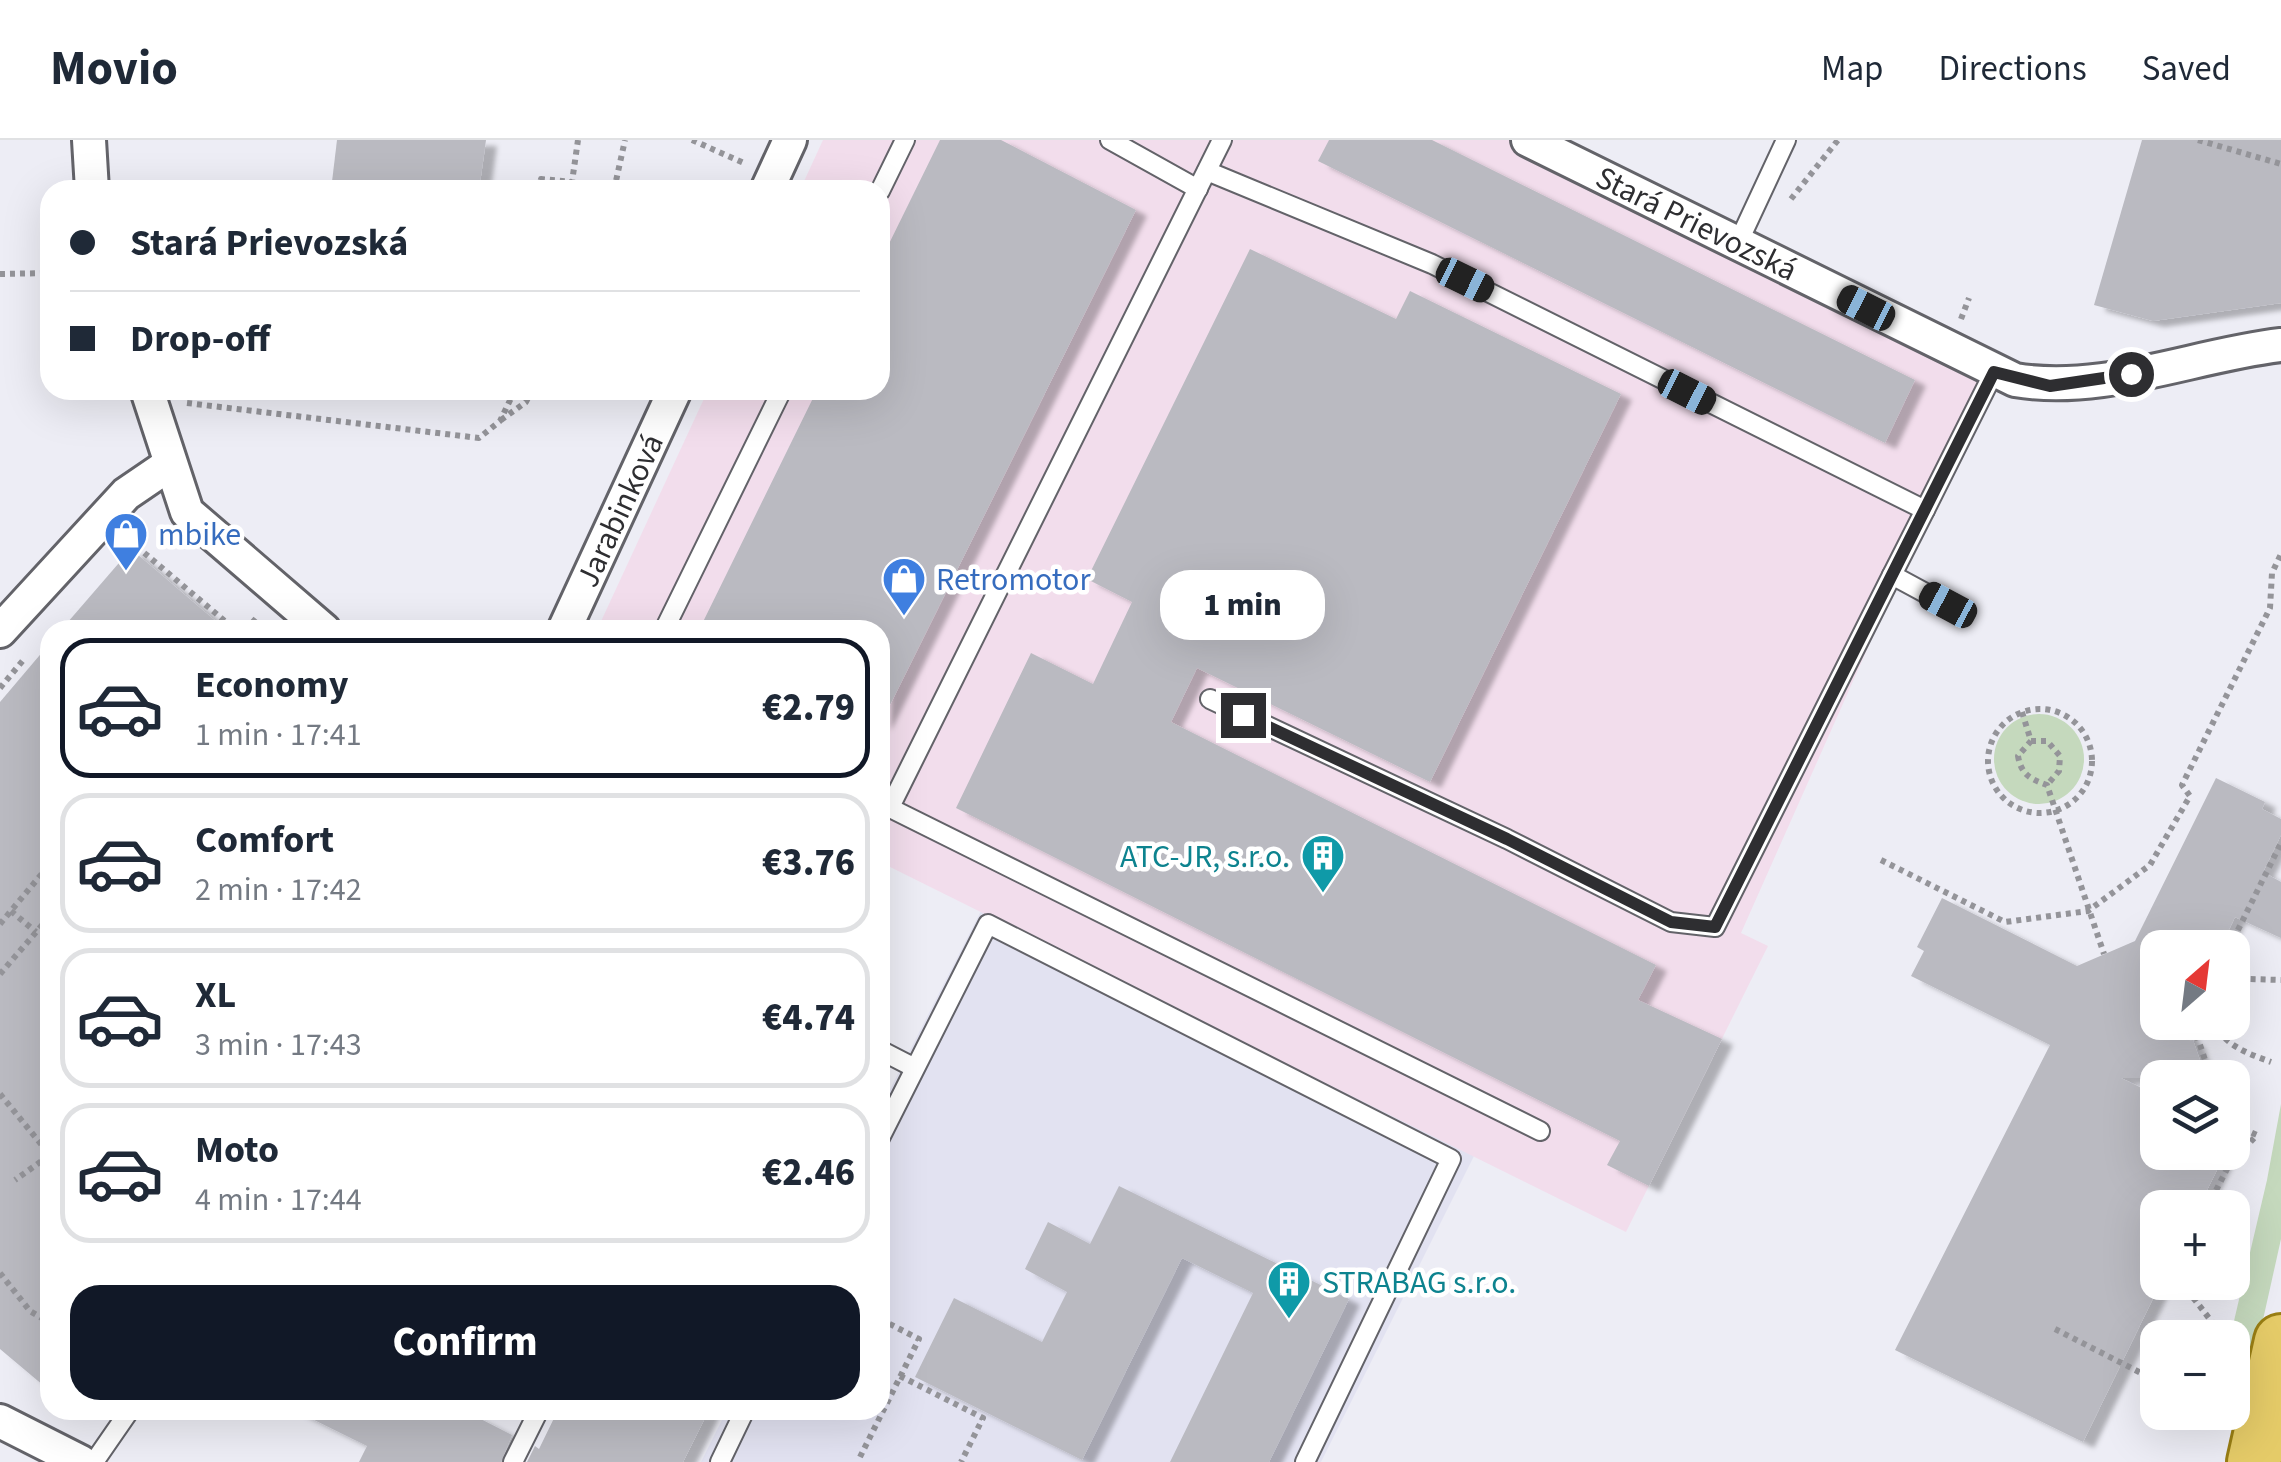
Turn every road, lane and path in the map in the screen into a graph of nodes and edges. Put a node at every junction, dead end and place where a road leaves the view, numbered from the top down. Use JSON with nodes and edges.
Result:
{"nodes":[{"id":1,"x":89,"y":140,"type":"edge"},
{"id":2,"x":578,"y":140,"type":"edge"},
{"id":3,"x":625,"y":140,"type":"edge"},
{"id":4,"x":692,"y":140,"type":"edge"},
{"id":5,"x":790,"y":140,"type":"edge"},
{"id":6,"x":905,"y":140,"type":"edge"},
{"id":7,"x":1110,"y":140,"type":"edge"},
{"id":8,"x":1222,"y":140,"type":"edge"},
{"id":9,"x":1528,"y":140,"type":"edge"},
{"id":10,"x":1786,"y":140,"type":"edge"},
{"id":11,"x":1837,"y":140,"type":"edge"},
{"id":12,"x":2198,"y":140,"type":"edge"},
{"id":13,"x":757,"y":153,"type":"dead end"},
{"id":14,"x":1827,"y":154,"type":"dead end"},
{"id":15,"x":2281,"y":164,"type":"edge"},
{"id":16,"x":1207,"y":171,"type":"junction"},
{"id":17,"x":91,"y":180,"type":"edge"},
{"id":18,"x":572,"y":180,"type":"edge"},
{"id":19,"x":616,"y":180,"type":"edge"},
{"id":20,"x":772,"y":180,"type":"edge"},
{"id":21,"x":885,"y":180,"type":"edge"},
{"id":22,"x":1198,"y":189,"type":"junction"},
{"id":23,"x":1738,"y":244,"type":"junction"},
{"id":24,"x":40,"y":273,"type":"edge"},
{"id":25,"x":0,"y":274,"type":"edge"},
{"id":26,"x":2275,"y":347,"type":"edge"},
{"id":27,"x":1994,"y":372,"type":"junction"},
{"id":28,"x":149,"y":400,"type":"edge"},
{"id":29,"x":510,"y":400,"type":"edge"},
{"id":30,"x":527,"y":400,"type":"edge"},
{"id":31,"x":669,"y":400,"type":"edge"},
{"id":32,"x":777,"y":400,"type":"edge"},
{"id":33,"x":187,"y":403,"type":"dead end"},
{"id":34,"x":500,"y":421,"type":"junction"},
{"id":35,"x":170,"y":464,"type":"junction"},
{"id":36,"x":1925,"y":510,"type":"junction"},
{"id":37,"x":125,"y":544,"type":"dead end"},
{"id":38,"x":2281,"y":554,"type":"edge"},
{"id":39,"x":1892,"y":575,"type":"junction"},
{"id":40,"x":1956,"y":609,"type":"dead end"},
{"id":41,"x":224,"y":620,"type":"edge"},
{"id":42,"x":312,"y":620,"type":"edge"},
{"id":43,"x":569,"y":620,"type":"edge"},
{"id":44,"x":669,"y":620,"type":"edge"},
{"id":45,"x":0,"y":631,"type":"edge"},
{"id":46,"x":1210,"y":699,"type":"dead end"},
{"id":47,"x":2022,"y":712,"type":"junction"},
{"id":48,"x":2031,"y":741,"type":"junction"},
{"id":49,"x":2047,"y":785,"type":"junction"},
{"id":50,"x":890,"y":794,"type":"edge"},
{"id":51,"x":890,"y":806,"type":"edge"},
{"id":52,"x":2057,"y":811,"type":"junction"},
{"id":53,"x":2281,"y":843,"type":"edge"},
{"id":54,"x":1882,"y":860,"type":"dead end"},
{"id":55,"x":40,"y":876,"type":"edge"},
{"id":56,"x":11,"y":911,"type":"junction"},
{"id":57,"x":2088,"y":911,"type":"junction"},
{"id":58,"x":0,"y":924,"type":"edge"},
{"id":59,"x":40,"y":927,"type":"edge"},
{"id":60,"x":2238,"y":930,"type":"edge"},
{"id":61,"x":36,"y":932,"type":"junction"},
{"id":62,"x":2104,"y":954,"type":"dead end"},
{"id":63,"x":0,"y":974,"type":"edge"},
{"id":64,"x":2250,"y":979,"type":"edge"},
{"id":65,"x":2281,"y":980,"type":"edge"},
{"id":66,"x":2226,"y":1040,"type":"edge"},
{"id":67,"x":890,"y":1055,"type":"edge"},
{"id":68,"x":2270,"y":1062,"type":"dead end"},
{"id":69,"x":913,"y":1067,"type":"junction"},
{"id":70,"x":0,"y":1094,"type":"edge"},
{"id":71,"x":890,"y":1116,"type":"edge"},
{"id":72,"x":1540,"y":1131,"type":"dead end"},
{"id":73,"x":40,"y":1143,"type":"edge"},
{"id":74,"x":40,"y":1162,"type":"edge"},
{"id":75,"x":15,"y":1180,"type":"dead end"},
{"id":76,"x":0,"y":1274,"type":"edge"},
{"id":77,"x":2195,"y":1300,"type":"edge"},
{"id":78,"x":40,"y":1316,"type":"edge"},
{"id":79,"x":2210,"y":1320,"type":"edge"},
{"id":80,"x":890,"y":1324,"type":"edge"},
{"id":81,"x":2055,"y":1329,"type":"dead end"},
{"id":82,"x":2281,"y":1342,"type":"edge"},
{"id":83,"x":2140,"y":1372,"type":"edge"},
{"id":84,"x":900,"y":1376,"type":"junction"},
{"id":85,"x":890,"y":1396,"type":"edge"},
{"id":86,"x":123,"y":1420,"type":"edge"},
{"id":87,"x":534,"y":1420,"type":"edge"},
{"id":88,"x":740,"y":1420,"type":"edge"},
{"id":89,"x":878,"y":1420,"type":"edge"},
{"id":90,"x":0,"y":1421,"type":"edge"},
{"id":91,"x":860,"y":1457,"type":"dead end"},
{"id":92,"x":81,"y":1462,"type":"edge"},
{"id":93,"x":94,"y":1462,"type":"edge"},
{"id":94,"x":513,"y":1462,"type":"edge"},
{"id":95,"x":720,"y":1462,"type":"edge"},
{"id":96,"x":961,"y":1462,"type":"edge"},
{"id":97,"x":1305,"y":1462,"type":"edge"},
{"id":98,"x":2254,"y":1462,"type":"edge"}],
"edges":[{"from":1,"to":17,"type":"street"},
{"from":2,"to":18,"type":"path"},
{"from":3,"to":19,"type":"path"},
{"from":4,"to":13,"type":"path"},
{"from":5,"to":20,"type":"street"},
{"from":6,"to":21,"type":"lane"},
{"from":7,"to":22,"type":"lane"},
{"from":8,"to":16,"type":"lane"},
{"from":9,"to":23,"type":"street","name":"Stará Prievozská"},
{"from":10,"to":23,"type":"lane"},
{"from":11,"to":14,"type":"path"},
{"from":12,"to":15,"type":"path"},
{"from":16,"to":22,"type":"lane"},
{"from":16,"to":36,"type":"lane"},
{"from":22,"to":50,"type":"lane"},
{"from":23,"to":27,"type":"street","name":"Stará Prievozská"},
{"from":24,"to":25,"type":"path"},
{"from":26,"to":27,"type":"street","name":"Stará Prievozská"},
{"from":27,"to":36,"type":"lane"},
{"from":28,"to":35,"type":"street"},
{"from":29,"to":34,"type":"path"},
{"from":30,"to":34,"type":"path"},
{"from":31,"to":43,"type":"street","name":"Jarabinková"},
{"from":32,"to":44,"type":"lane"},
{"from":33,"to":34,"type":"path"},
{"from":35,"to":42,"type":"street"},
{"from":35,"to":45,"type":"street"},
{"from":36,"to":39,"type":"lane"},
{"from":37,"to":41,"type":"path"},
{"from":38,"to":57,"type":"path"},
{"from":39,"to":40,"type":"lane"},
{"from":39,"to":46,"type":"lane"},
{"from":47,"to":48,"type":"path"},
{"from":47,"to":52,"type":"path"},
{"from":47,"to":52,"type":"path"},
{"from":48,"to":49,"type":"path"},
{"from":48,"to":49,"type":"path"},
{"from":49,"to":52,"type":"path"},
{"from":51,"to":72,"type":"lane"},
{"from":52,"to":57,"type":"path"},
{"from":53,"to":60,"type":"path"},
{"from":54,"to":57,"type":"path"},
{"from":55,"to":56,"type":"path"},
{"from":56,"to":58,"type":"path"},
{"from":56,"to":61,"type":"path"},
{"from":57,"to":62,"type":"path"},
{"from":59,"to":61,"type":"path"},
{"from":61,"to":63,"type":"path"},
{"from":64,"to":65,"type":"path"},
{"from":66,"to":68,"type":"path"},
{"from":67,"to":69,"type":"lane"},
{"from":69,"to":71,"type":"lane"},
{"from":69,"to":97,"type":"lane"},
{"from":70,"to":73,"type":"path"},
{"from":74,"to":75,"type":"path"},
{"from":76,"to":78,"type":"path"},
{"from":77,"to":79,"type":"path"},
{"from":80,"to":84,"type":"path"},
{"from":81,"to":83,"type":"path"},
{"from":82,"to":98,"type":"main road"},
{"from":84,"to":85,"type":"path"},
{"from":84,"to":96,"type":"path"},
{"from":86,"to":93,"type":"lane"},
{"from":87,"to":94,"type":"lane"},
{"from":88,"to":95,"type":"lane"},
{"from":89,"to":91,"type":"path"},
{"from":90,"to":92,"type":"street"}]}
